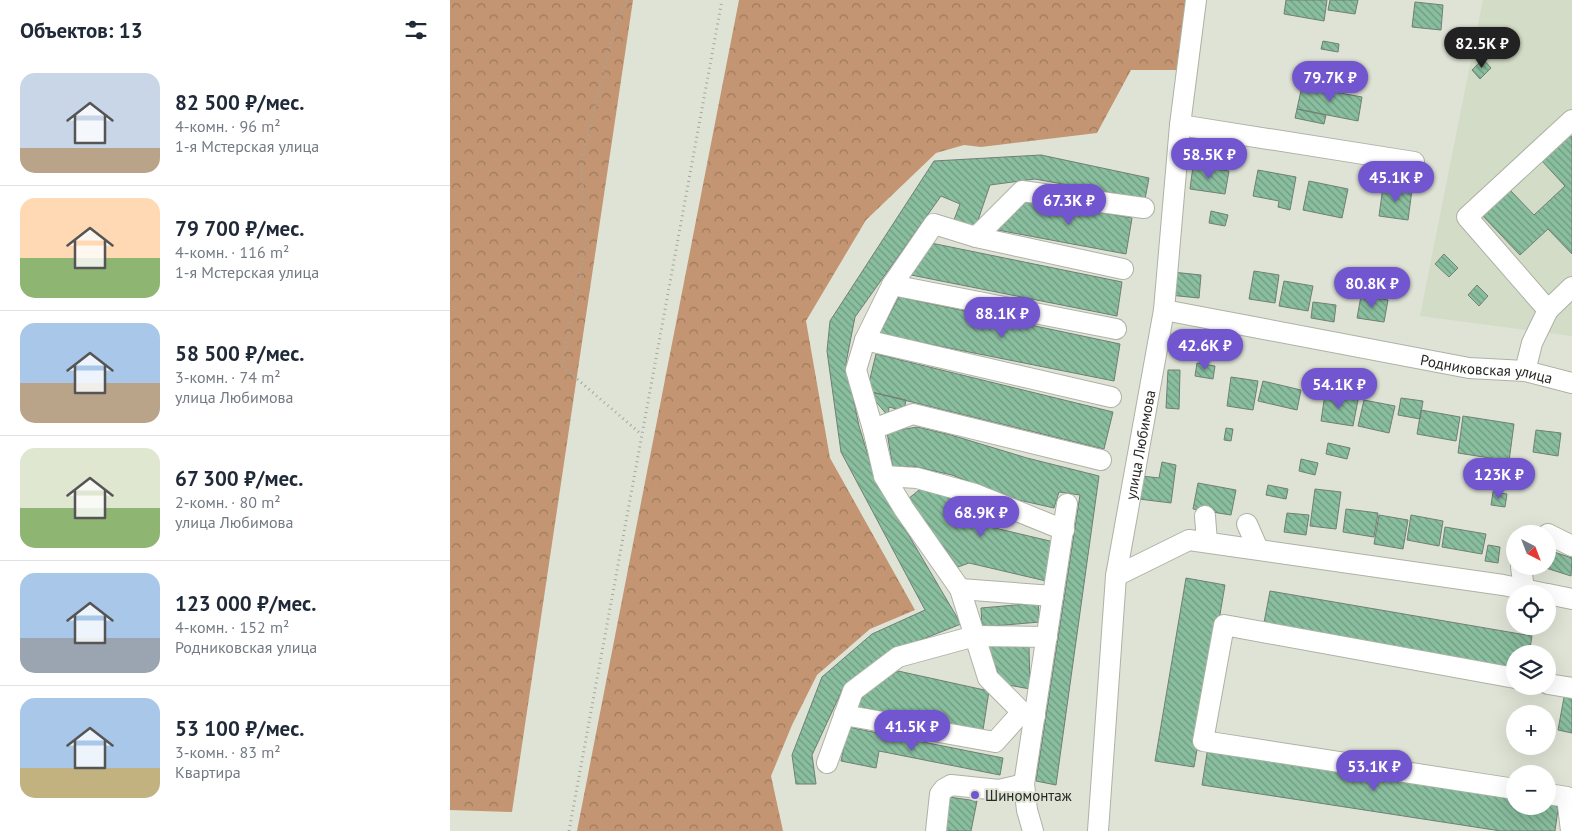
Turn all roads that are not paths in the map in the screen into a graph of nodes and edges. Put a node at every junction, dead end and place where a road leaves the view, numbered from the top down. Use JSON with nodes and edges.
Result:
{"nodes":[{"id":1,"x":1196,"y":0,"type":"edge"},
{"id":2,"x":1572,"y":120,"type":"edge"},
{"id":3,"x":1180,"y":125,"type":"junction"},
{"id":4,"x":1414,"y":162,"type":"dead end"},
{"id":5,"x":1144,"y":208,"type":"dead end"},
{"id":6,"x":976,"y":237,"type":"junction"},
{"id":7,"x":1123,"y":269,"type":"dead end"},
{"id":8,"x":892,"y":285,"type":"junction"},
{"id":9,"x":1572,"y":287,"type":"edge"},
{"id":10,"x":1164,"y":310,"type":"junction"},
{"id":11,"x":1548,"y":310,"type":"junction"},
{"id":12,"x":1116,"y":330,"type":"dead end"},
{"id":13,"x":865,"y":340,"type":"junction"},
{"id":14,"x":1525,"y":371,"type":"junction"},
{"id":15,"x":1572,"y":383,"type":"edge"},
{"id":16,"x":1110,"y":397,"type":"dead end"},
{"id":17,"x":873,"y":429,"type":"junction"},
{"id":18,"x":1101,"y":460,"type":"dead end"},
{"id":19,"x":884,"y":476,"type":"junction"},
{"id":20,"x":1067,"y":504,"type":"dead end"},
{"id":21,"x":1205,"y":516,"type":"dead end"},
{"id":22,"x":1247,"y":524,"type":"dead end"},
{"id":23,"x":1064,"y":530,"type":"junction"},
{"id":24,"x":1556,"y":538,"type":"edge"},
{"id":25,"x":1207,"y":542,"type":"junction"},
{"id":26,"x":1572,"y":546,"type":"edge"},
{"id":27,"x":1258,"y":549,"type":"junction"},
{"id":28,"x":1116,"y":576,"type":"junction"},
{"id":29,"x":1506,"y":586,"type":"edge"},
{"id":30,"x":960,"y":589,"type":"junction"},
{"id":31,"x":1054,"y":596,"type":"junction"},
{"id":32,"x":1556,"y":596,"type":"edge"},
{"id":33,"x":1572,"y":599,"type":"edge"},
{"id":34,"x":975,"y":636,"type":"junction"},
{"id":35,"x":1047,"y":637,"type":"junction"},
{"id":36,"x":1506,"y":676,"type":"edge"},
{"id":37,"x":1556,"y":685,"type":"edge"},
{"id":38,"x":1572,"y":688,"type":"edge"},
{"id":39,"x":1028,"y":714,"type":"junction"},
{"id":40,"x":844,"y":715,"type":"junction"},
{"id":41,"x":827,"y":763,"type":"dead end"},
{"id":42,"x":1024,"y":784,"type":"junction"},
{"id":43,"x":1506,"y":788,"type":"edge"},
{"id":44,"x":1556,"y":795,"type":"edge"},
{"id":45,"x":936,"y":831,"type":"edge"},
{"id":46,"x":1033,"y":831,"type":"edge"},
{"id":47,"x":1098,"y":831,"type":"edge"},
{"id":48,"x":1571,"y":831,"type":"edge"}],
"edges":[{"from":1,"to":3,"type":"street","name":"улица Любимова"},
{"from":2,"to":11,"type":"street"},
{"from":3,"to":4,"type":"street"},
{"from":3,"to":10,"type":"street","name":"улица Любимова"},
{"from":5,"to":6,"type":"street"},
{"from":6,"to":7,"type":"street"},
{"from":6,"to":8,"type":"street"},
{"from":8,"to":12,"type":"street"},
{"from":8,"to":13,"type":"street"},
{"from":9,"to":11,"type":"street"},
{"from":10,"to":14,"type":"street","name":"Родниковская улица"},
{"from":10,"to":28,"type":"street","name":"улица Любимова"},
{"from":11,"to":14,"type":"street"},
{"from":13,"to":16,"type":"street"},
{"from":13,"to":17,"type":"street"},
{"from":14,"to":15,"type":"street","name":"Родниковская улица"},
{"from":17,"to":18,"type":"street"},
{"from":17,"to":19,"type":"street"},
{"from":19,"to":23,"type":"street"},
{"from":19,"to":30,"type":"street"},
{"from":20,"to":23,"type":"street"},
{"from":21,"to":25,"type":"street"},
{"from":22,"to":27,"type":"street"},
{"from":23,"to":31,"type":"street"},
{"from":24,"to":26,"type":"street"},
{"from":25,"to":27,"type":"street"},
{"from":25,"to":28,"type":"street"},
{"from":27,"to":29,"type":"street"},
{"from":28,"to":47,"type":"street","name":"улица Любимова"},
{"from":30,"to":31,"type":"street"},
{"from":30,"to":34,"type":"street"},
{"from":31,"to":35,"type":"street"},
{"from":32,"to":33,"type":"street"},
{"from":34,"to":35,"type":"street"},
{"from":34,"to":39,"type":"street"},
{"from":34,"to":40,"type":"street"},
{"from":35,"to":39,"type":"street"},
{"from":36,"to":43,"type":"street"},
{"from":37,"to":38,"type":"street"},
{"from":39,"to":40,"type":"street"},
{"from":39,"to":42,"type":"street"},
{"from":40,"to":41,"type":"street"},
{"from":42,"to":45,"type":"street"},
{"from":42,"to":46,"type":"street"},
{"from":44,"to":48,"type":"street"}]}
